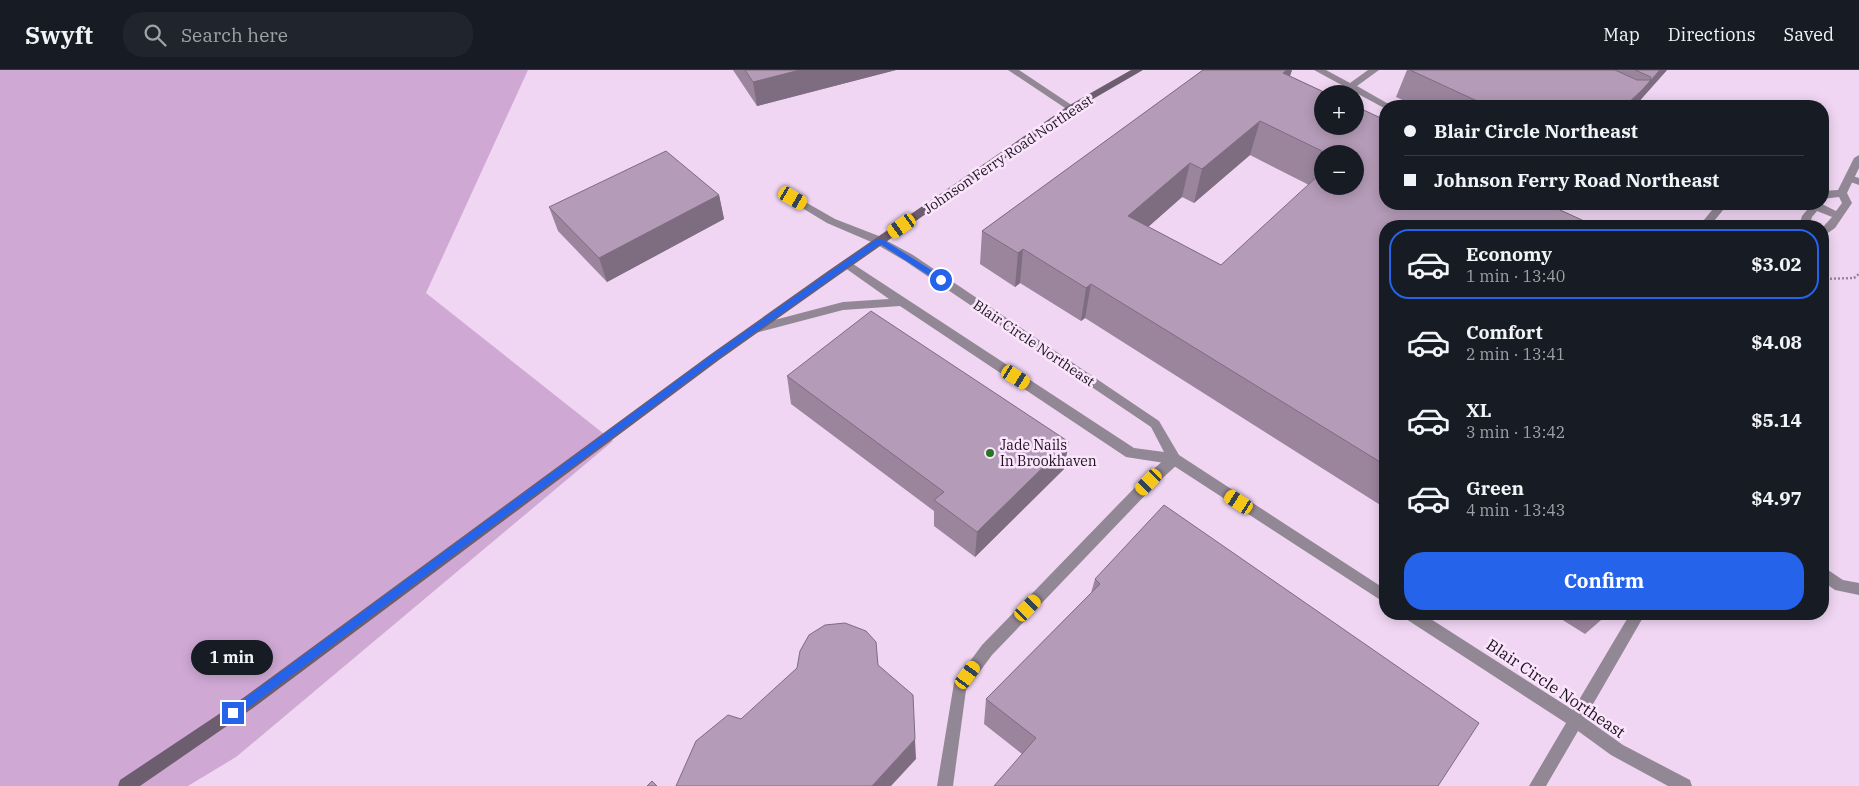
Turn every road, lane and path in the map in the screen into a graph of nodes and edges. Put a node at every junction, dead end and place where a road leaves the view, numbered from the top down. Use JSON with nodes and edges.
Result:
{"nodes":[{"id":1,"x":1013,"y":70,"type":"edge"},
{"id":2,"x":1138,"y":70,"type":"edge"},
{"id":3,"x":1319,"y":70,"type":"edge"},
{"id":4,"x":1374,"y":70,"type":"edge"},
{"id":5,"x":1346,"y":85,"type":"edge"},
{"id":6,"x":1353,"y":85,"type":"edge"},
{"id":7,"x":1364,"y":94,"type":"edge"},
{"id":8,"x":1379,"y":102,"type":"edge"},
{"id":9,"x":1071,"y":108,"type":"junction"},
{"id":10,"x":1859,"y":158,"type":"edge"},
{"id":11,"x":1854,"y":180,"type":"edge"},
{"id":12,"x":1842,"y":193,"type":"junction"},
{"id":13,"x":1829,"y":194,"type":"edge"},
{"id":14,"x":793,"y":198,"type":"dead end"},
{"id":15,"x":1717,"y":210,"type":"edge"},
{"id":16,"x":1826,"y":210,"type":"edge"},
{"id":17,"x":1838,"y":216,"type":"junction"},
{"id":18,"x":1709,"y":220,"type":"edge"},
{"id":19,"x":1829,"y":228,"type":"edge"},
{"id":20,"x":880,"y":241,"type":"junction"},
{"id":21,"x":846,"y":264,"type":"junction"},
{"id":22,"x":1859,"y":274,"type":"edge"},
{"id":23,"x":1829,"y":279,"type":"edge"},
{"id":24,"x":901,"y":302,"type":"junction"},
{"id":25,"x":755,"y":329,"type":"junction"},
{"id":26,"x":1174,"y":460,"type":"junction"},
{"id":27,"x":1829,"y":577,"type":"edge"},
{"id":28,"x":1859,"y":589,"type":"edge"},
{"id":29,"x":1379,"y":593,"type":"edge"},
{"id":30,"x":1420,"y":620,"type":"edge"},
{"id":31,"x":1635,"y":620,"type":"edge"},
{"id":32,"x":1576,"y":721,"type":"junction"},
{"id":33,"x":126,"y":786,"type":"edge"},
{"id":34,"x":945,"y":786,"type":"edge"},
{"id":35,"x":1537,"y":786,"type":"edge"},
{"id":36,"x":1684,"y":786,"type":"edge"}],
"edges":[{"from":1,"to":9,"type":"street"},
{"from":2,"to":9,"type":"main road","name":"Johnson Ferry Road Northeast"},
{"from":3,"to":5,"type":"street"},
{"from":4,"to":6,"type":"street"},
{"from":7,"to":8,"type":"street"},
{"from":9,"to":20,"type":"main road","name":"Johnson Ferry Road Northeast"},
{"from":10,"to":11,"type":"street"},
{"from":11,"to":12,"type":"street"},
{"from":12,"to":13,"type":"street"},
{"from":12,"to":17,"type":"street"},
{"from":14,"to":20,"type":"street","name":"Blair Circle Northeast"},
{"from":15,"to":18,"type":"street"},
{"from":16,"to":17,"type":"street"},
{"from":17,"to":19,"type":"street"},
{"from":20,"to":21,"type":"main road","name":"Johnson Ferry Road Northeast"},
{"from":20,"to":26,"type":"street","name":"Blair Circle Northeast"},
{"from":21,"to":24,"type":"street","name":"Blair Circle Northeast"},
{"from":21,"to":25,"type":"main road","name":"Johnson Ferry Road Northeast"},
{"from":22,"to":23,"type":"path"},
{"from":24,"to":25,"type":"street"},
{"from":24,"to":26,"type":"street","name":"Blair Circle Northeast"},
{"from":25,"to":33,"type":"main road","name":"Johnson Ferry Road Northeast"},
{"from":26,"to":29,"type":"street","name":"Blair Circle Northeast"},
{"from":26,"to":34,"type":"street"},
{"from":27,"to":28,"type":"street"},
{"from":30,"to":32,"type":"street","name":"Blair Circle Northeast"},
{"from":31,"to":32,"type":"street"},
{"from":32,"to":35,"type":"street"},
{"from":32,"to":36,"type":"street","name":"Blair Circle Northeast"}]}
